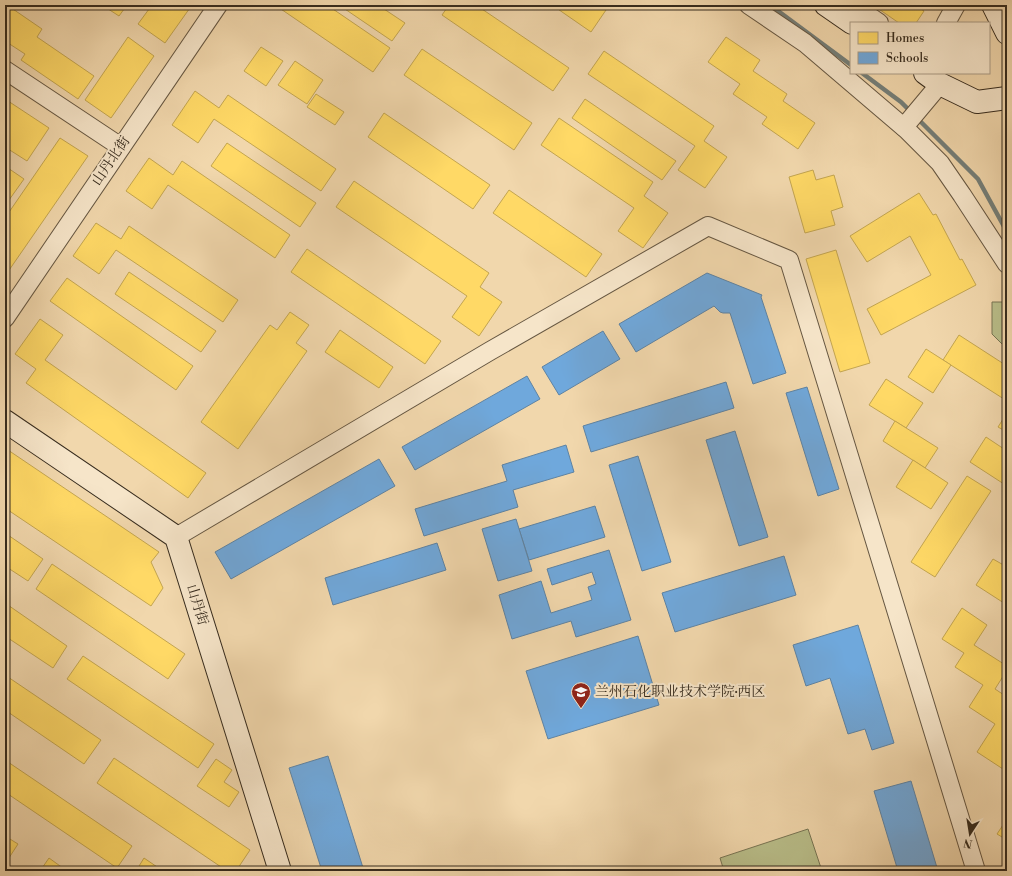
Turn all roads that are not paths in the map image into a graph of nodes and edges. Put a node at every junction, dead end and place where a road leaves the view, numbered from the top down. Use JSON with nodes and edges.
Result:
{"nodes":[{"id":1,"x":218,"y":5,"type":"edge"},
{"id":2,"x":749,"y":5,"type":"edge"},
{"id":3,"x":826,"y":5,"type":"edge"},
{"id":4,"x":853,"y":5,"type":"edge"},
{"id":5,"x":956,"y":5,"type":"edge"},
{"id":6,"x":993,"y":5,"type":"edge"},
{"id":7,"x":851,"y":22,"type":"edge"},
{"id":8,"x":878,"y":22,"type":"edge"},
{"id":9,"x":947,"y":22,"type":"edge"},
{"id":10,"x":1007,"y":33,"type":"edge"},
{"id":11,"x":5,"y":70,"type":"edge"},
{"id":12,"x":932,"y":84,"type":"edge"},
{"id":13,"x":1007,"y":98,"type":"edge"},
{"id":14,"x":907,"y":123,"type":"junction"},
{"id":15,"x":121,"y":147,"type":"junction"},
{"id":16,"x":1007,"y":264,"type":"edge"},
{"id":17,"x":5,"y":318,"type":"edge"},
{"id":18,"x":5,"y":421,"type":"edge"},
{"id":19,"x":176,"y":537,"type":"junction"},
{"id":20,"x":280,"y":871,"type":"edge"},
{"id":21,"x":976,"y":871,"type":"edge"}],
"edges":[{"from":1,"to":15,"type":"street","name":"山丹北街"},
{"from":2,"to":14,"type":"street"},
{"from":3,"to":7,"type":"street"},
{"from":4,"to":8,"type":"street"},
{"from":5,"to":9,"type":"street"},
{"from":6,"to":10,"type":"street"},
{"from":11,"to":15,"type":"street"},
{"from":12,"to":13,"type":"street"},
{"from":12,"to":14,"type":"street"},
{"from":14,"to":16,"type":"street"},
{"from":15,"to":17,"type":"street","name":"山丹北街"},
{"from":18,"to":19,"type":"street"},
{"from":19,"to":20,"type":"street","name":"山丹街"},
{"from":19,"to":21,"type":"street"}]}
